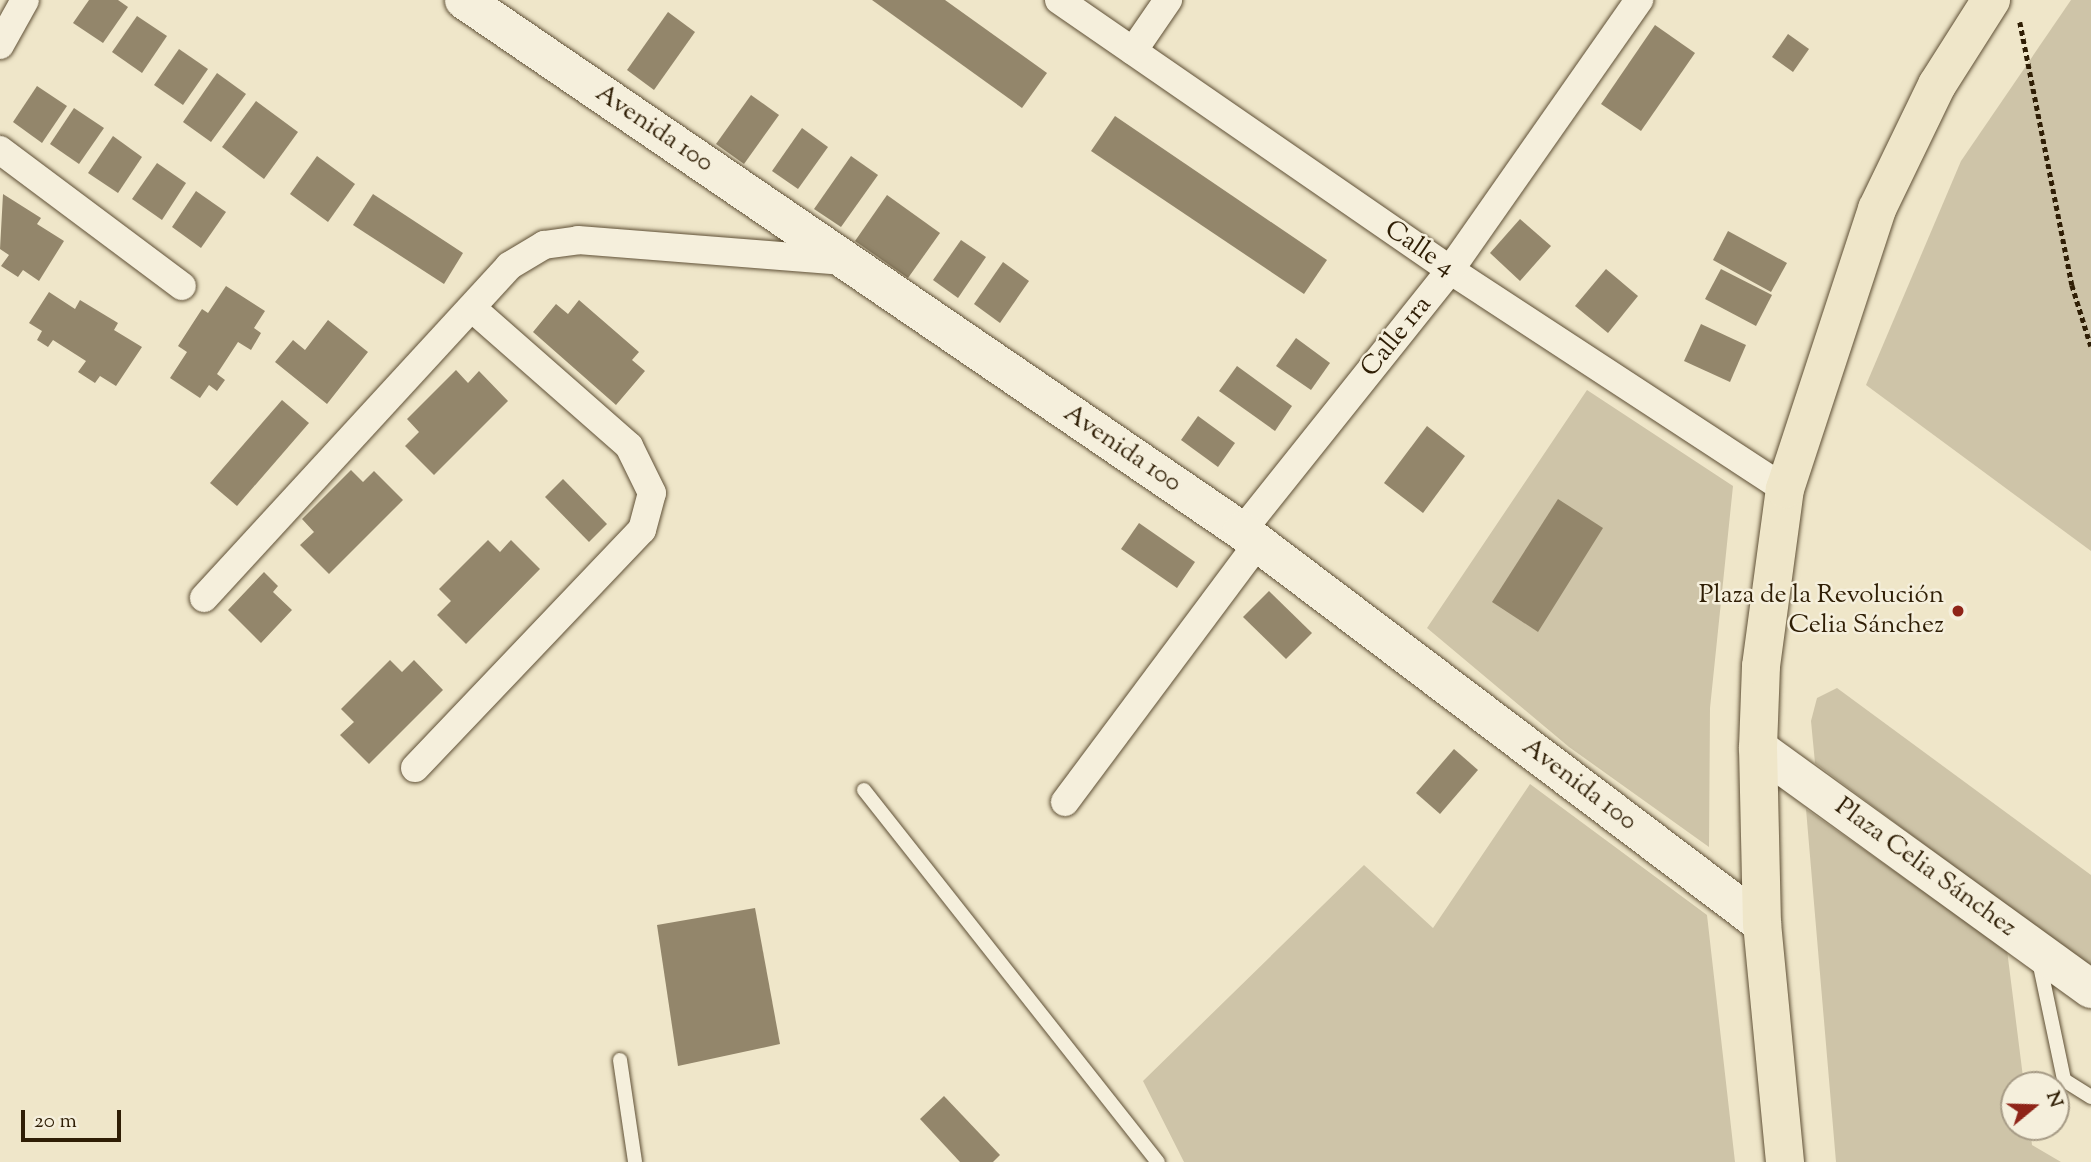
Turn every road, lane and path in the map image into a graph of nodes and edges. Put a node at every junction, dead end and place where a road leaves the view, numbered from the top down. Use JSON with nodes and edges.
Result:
{"nodes":[{"id":1,"x":25,"y":0,"type":"edge"},
{"id":2,"x":464,"y":0,"type":"edge"},
{"id":3,"x":1059,"y":0,"type":"edge"},
{"id":4,"x":1168,"y":0,"type":"edge"},
{"id":5,"x":1639,"y":0,"type":"edge"},
{"id":6,"x":2005,"y":7,"type":"edge"},
{"id":7,"x":0,"y":45,"type":"edge"},
{"id":8,"x":1133,"y":51,"type":"junction"},
{"id":9,"x":0,"y":150,"type":"edge"},
{"id":10,"x":847,"y":261,"type":"junction"},
{"id":11,"x":1450,"y":270,"type":"junction"},
{"id":12,"x":181,"y":286,"type":"dead end"},
{"id":13,"x":473,"y":309,"type":"junction"},
{"id":14,"x":2091,"y":345,"type":"edge"},
{"id":15,"x":1785,"y":489,"type":"junction"},
{"id":16,"x":1250,"y":537,"type":"junction"},
{"id":17,"x":204,"y":598,"type":"dead end"},
{"id":18,"x":1758,"y":747,"type":"junction"},
{"id":19,"x":415,"y":768,"type":"dead end"},
{"id":20,"x":864,"y":790,"type":"dead end"},
{"id":21,"x":1065,"y":802,"type":"dead end"},
{"id":22,"x":1762,"y":924,"type":"junction"},
{"id":23,"x":2037,"y":949,"type":"junction"},
{"id":24,"x":2091,"y":989,"type":"edge"},
{"id":25,"x":620,"y":1059,"type":"dead end"},
{"id":26,"x":2091,"y":1097,"type":"edge"},
{"id":27,"x":635,"y":1162,"type":"edge"},
{"id":28,"x":1158,"y":1162,"type":"edge"},
{"id":29,"x":1785,"y":1162,"type":"edge"}],
"edges":[{"from":1,"to":7,"type":"street"},
{"from":2,"to":10,"type":"street","name":"Avenida 100"},
{"from":3,"to":8,"type":"street","name":"Calle 4"},
{"from":4,"to":8,"type":"street"},
{"from":5,"to":11,"type":"street","name":"Calle 1ra"},
{"from":6,"to":14,"type":"path"},
{"from":6,"to":15,"type":"main road"},
{"from":8,"to":11,"type":"street","name":"Calle 4"},
{"from":9,"to":12,"type":"street"},
{"from":10,"to":13,"type":"street"},
{"from":10,"to":16,"type":"street","name":"Avenida 100"},
{"from":11,"to":15,"type":"street","name":"Calle 4"},
{"from":11,"to":16,"type":"street","name":"Calle 1ra"},
{"from":13,"to":17,"type":"street"},
{"from":13,"to":19,"type":"street"},
{"from":15,"to":18,"type":"main road"},
{"from":16,"to":21,"type":"street","name":"Calle 1ra"},
{"from":16,"to":22,"type":"street","name":"Avenida 100"},
{"from":18,"to":22,"type":"main road"},
{"from":18,"to":23,"type":"street","name":"Plaza Celia Sánchez"},
{"from":20,"to":28,"type":"lane"},
{"from":22,"to":29,"type":"main road"},
{"from":23,"to":24,"type":"street","name":"Plaza Celia Sánchez"},
{"from":23,"to":26,"type":"lane"},
{"from":25,"to":27,"type":"lane"}]}
